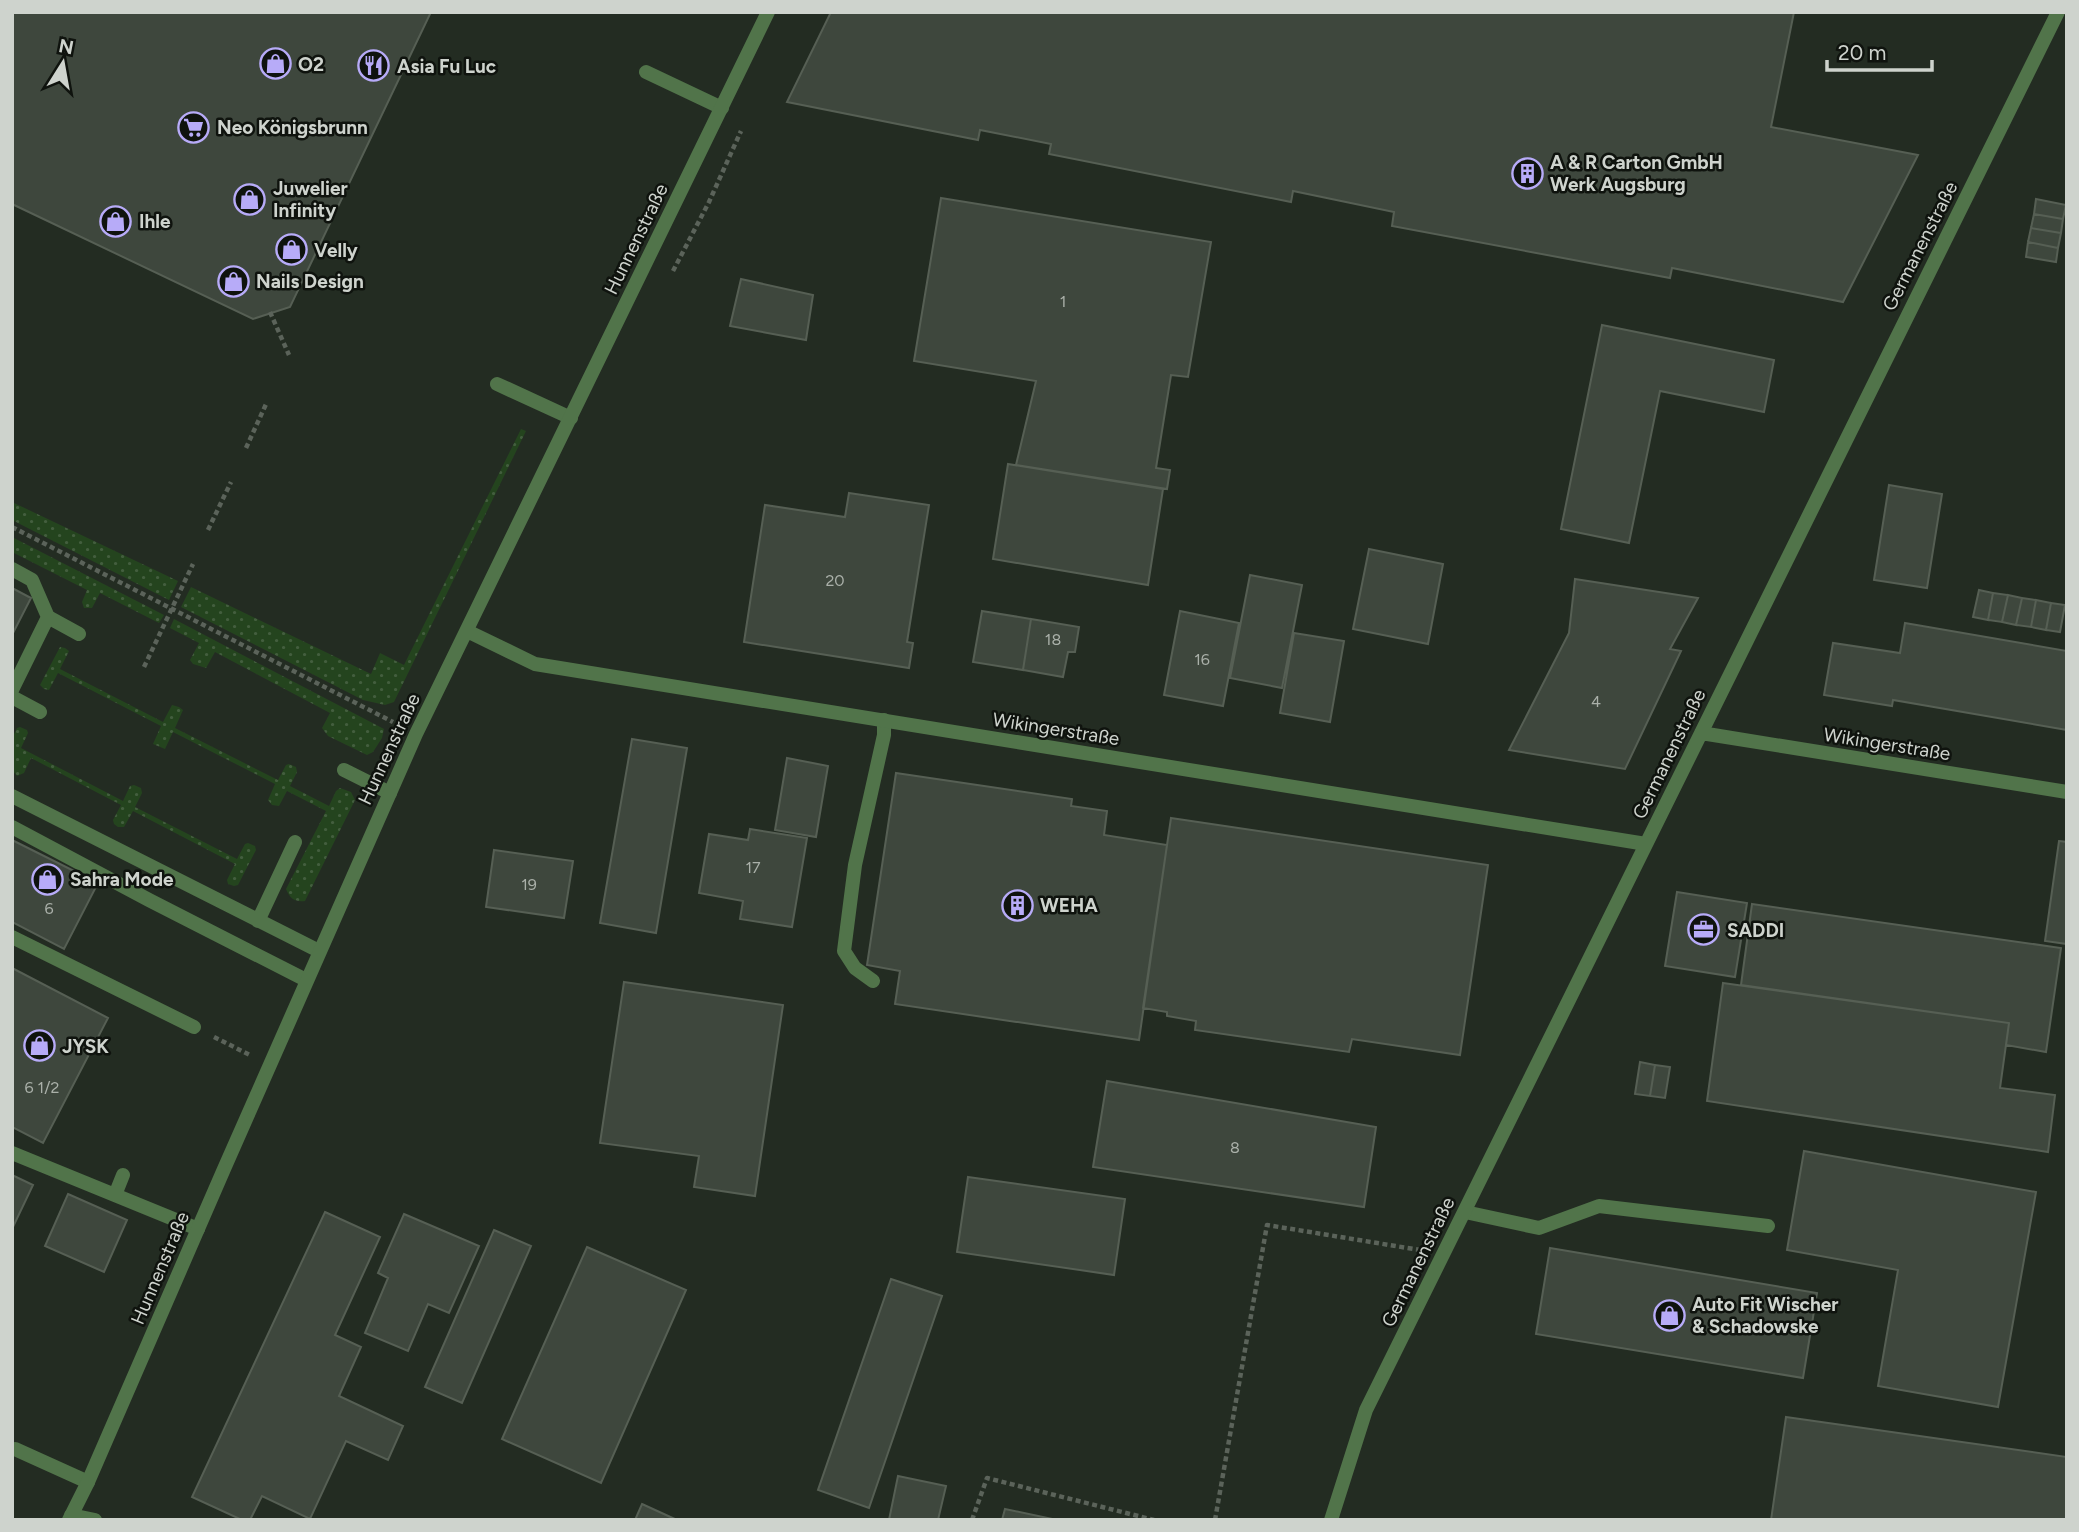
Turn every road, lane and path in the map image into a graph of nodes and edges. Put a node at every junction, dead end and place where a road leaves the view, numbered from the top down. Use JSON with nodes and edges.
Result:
{"nodes":[{"id":1,"x":768,"y":12,"type":"edge"},
{"id":2,"x":2058,"y":12,"type":"edge"},
{"id":3,"x":646,"y":72,"type":"dead end"},
{"id":4,"x":722,"y":108,"type":"junction"},
{"id":5,"x":270,"y":312,"type":"dead end"},
{"id":6,"x":289,"y":355,"type":"dead end"},
{"id":7,"x":497,"y":384,"type":"dead end"},
{"id":8,"x":267,"y":402,"type":"dead end"},
{"id":9,"x":571,"y":418,"type":"junction"},
{"id":10,"x":246,"y":448,"type":"dead end"},
{"id":11,"x":231,"y":482,"type":"dead end"},
{"id":12,"x":12,"y":527,"type":"edge"},
{"id":13,"x":208,"y":530,"type":"dead end"},
{"id":14,"x":192,"y":564,"type":"dead end"},
{"id":15,"x":12,"y":569,"type":"edge"},
{"id":16,"x":172,"y":609,"type":"junction"},
{"id":17,"x":48,"y":617,"type":"junction"},
{"id":18,"x":467,"y":631,"type":"junction"},
{"id":19,"x":79,"y":634,"type":"dead end"},
{"id":20,"x":144,"y":667,"type":"dead end"},
{"id":21,"x":12,"y":690,"type":"edge"},
{"id":22,"x":12,"y":697,"type":"edge"},
{"id":23,"x":40,"y":712,"type":"dead end"},
{"id":24,"x":884,"y":720,"type":"junction"},
{"id":25,"x":1701,"y":733,"type":"junction"},
{"id":26,"x":416,"y":734,"type":"junction"},
{"id":27,"x":344,"y":770,"type":"dead end"},
{"id":28,"x":2067,"y":792,"type":"edge"},
{"id":29,"x":390,"y":793,"type":"junction"},
{"id":30,"x":12,"y":796,"type":"edge"},
{"id":31,"x":12,"y":827,"type":"edge"},
{"id":32,"x":295,"y":842,"type":"dead end"},
{"id":33,"x":1646,"y":844,"type":"junction"},
{"id":34,"x":258,"y":922,"type":"junction"},
{"id":35,"x":12,"y":937,"type":"edge"},
{"id":36,"x":319,"y":951,"type":"junction"},
{"id":37,"x":306,"y":980,"type":"junction"},
{"id":38,"x":873,"y":981,"type":"dead end"},
{"id":39,"x":194,"y":1027,"type":"joint"},
{"id":40,"x":269,"y":1065,"type":"junction"},
{"id":41,"x":12,"y":1153,"type":"edge"},
{"id":42,"x":123,"y":1175,"type":"dead end"},
{"id":43,"x":114,"y":1195,"type":"junction"},
{"id":44,"x":1465,"y":1212,"type":"junction"},
{"id":45,"x":1768,"y":1226,"type":"dead end"},
{"id":46,"x":198,"y":1229,"type":"junction"},
{"id":47,"x":1443,"y":1254,"type":"junction"},
{"id":48,"x":15,"y":1448,"type":"dead end"},
{"id":49,"x":88,"y":1482,"type":"junction"},
{"id":50,"x":70,"y":1517,"type":"edge"},
{"id":51,"x":95,"y":1520,"type":"edge"},
{"id":52,"x":972,"y":1520,"type":"edge"},
{"id":53,"x":1154,"y":1520,"type":"edge"},
{"id":54,"x":1215,"y":1520,"type":"edge"},
{"id":55,"x":1331,"y":1520,"type":"edge"}],
"edges":[{"from":1,"to":4,"type":"street","name":"Hunnenstraße"},
{"from":2,"to":25,"type":"street","name":"Germanenstraße"},
{"from":3,"to":4,"type":"street"},
{"from":4,"to":9,"type":"street","name":"Hunnenstraße"},
{"from":5,"to":6,"type":"path"},
{"from":7,"to":9,"type":"street"},
{"from":8,"to":10,"type":"path"},
{"from":9,"to":18,"type":"street","name":"Hunnenstraße"},
{"from":11,"to":13,"type":"path"},
{"from":12,"to":16,"type":"path"},
{"from":14,"to":16,"type":"path"},
{"from":15,"to":17,"type":"street"},
{"from":16,"to":20,"type":"path"},
{"from":16,"to":26,"type":"path"},
{"from":17,"to":19,"type":"street"},
{"from":17,"to":21,"type":"street"},
{"from":18,"to":24,"type":"street","name":"Wikingerstraße"},
{"from":18,"to":26,"type":"street","name":"Hunnenstraße"},
{"from":22,"to":23,"type":"street"},
{"from":24,"to":33,"type":"street","name":"Wikingerstraße"},
{"from":24,"to":38,"type":"street"},
{"from":25,"to":28,"type":"street","name":"Wikingerstraße"},
{"from":25,"to":33,"type":"street","name":"Germanenstraße"},
{"from":26,"to":29,"type":"street","name":"Hunnenstraße"},
{"from":27,"to":29,"type":"street"},
{"from":29,"to":36,"type":"street","name":"Hunnenstraße"},
{"from":30,"to":34,"type":"street"},
{"from":31,"to":37,"type":"street"},
{"from":32,"to":34,"type":"street"},
{"from":33,"to":44,"type":"street","name":"Germanenstraße"},
{"from":34,"to":36,"type":"street"},
{"from":35,"to":39,"type":"street"},
{"from":36,"to":37,"type":"street","name":"Hunnenstraße"},
{"from":37,"to":40,"type":"street","name":"Hunnenstraße"},
{"from":39,"to":40,"type":"path"},
{"from":40,"to":46,"type":"street","name":"Hunnenstraße"},
{"from":41,"to":43,"type":"street"},
{"from":42,"to":43,"type":"street"},
{"from":43,"to":46,"type":"street"},
{"from":44,"to":45,"type":"street"},
{"from":44,"to":47,"type":"street","name":"Germanenstraße"},
{"from":46,"to":49,"type":"street","name":"Hunnenstraße"},
{"from":47,"to":54,"type":"path"},
{"from":47,"to":55,"type":"street","name":"Germanenstraße"},
{"from":48,"to":49,"type":"street"},
{"from":49,"to":50,"type":"street","name":"Hunnenstraße"},
{"from":50,"to":51,"type":"street","name":"Hunnenstraße"},
{"from":52,"to":53,"type":"path"}]}
